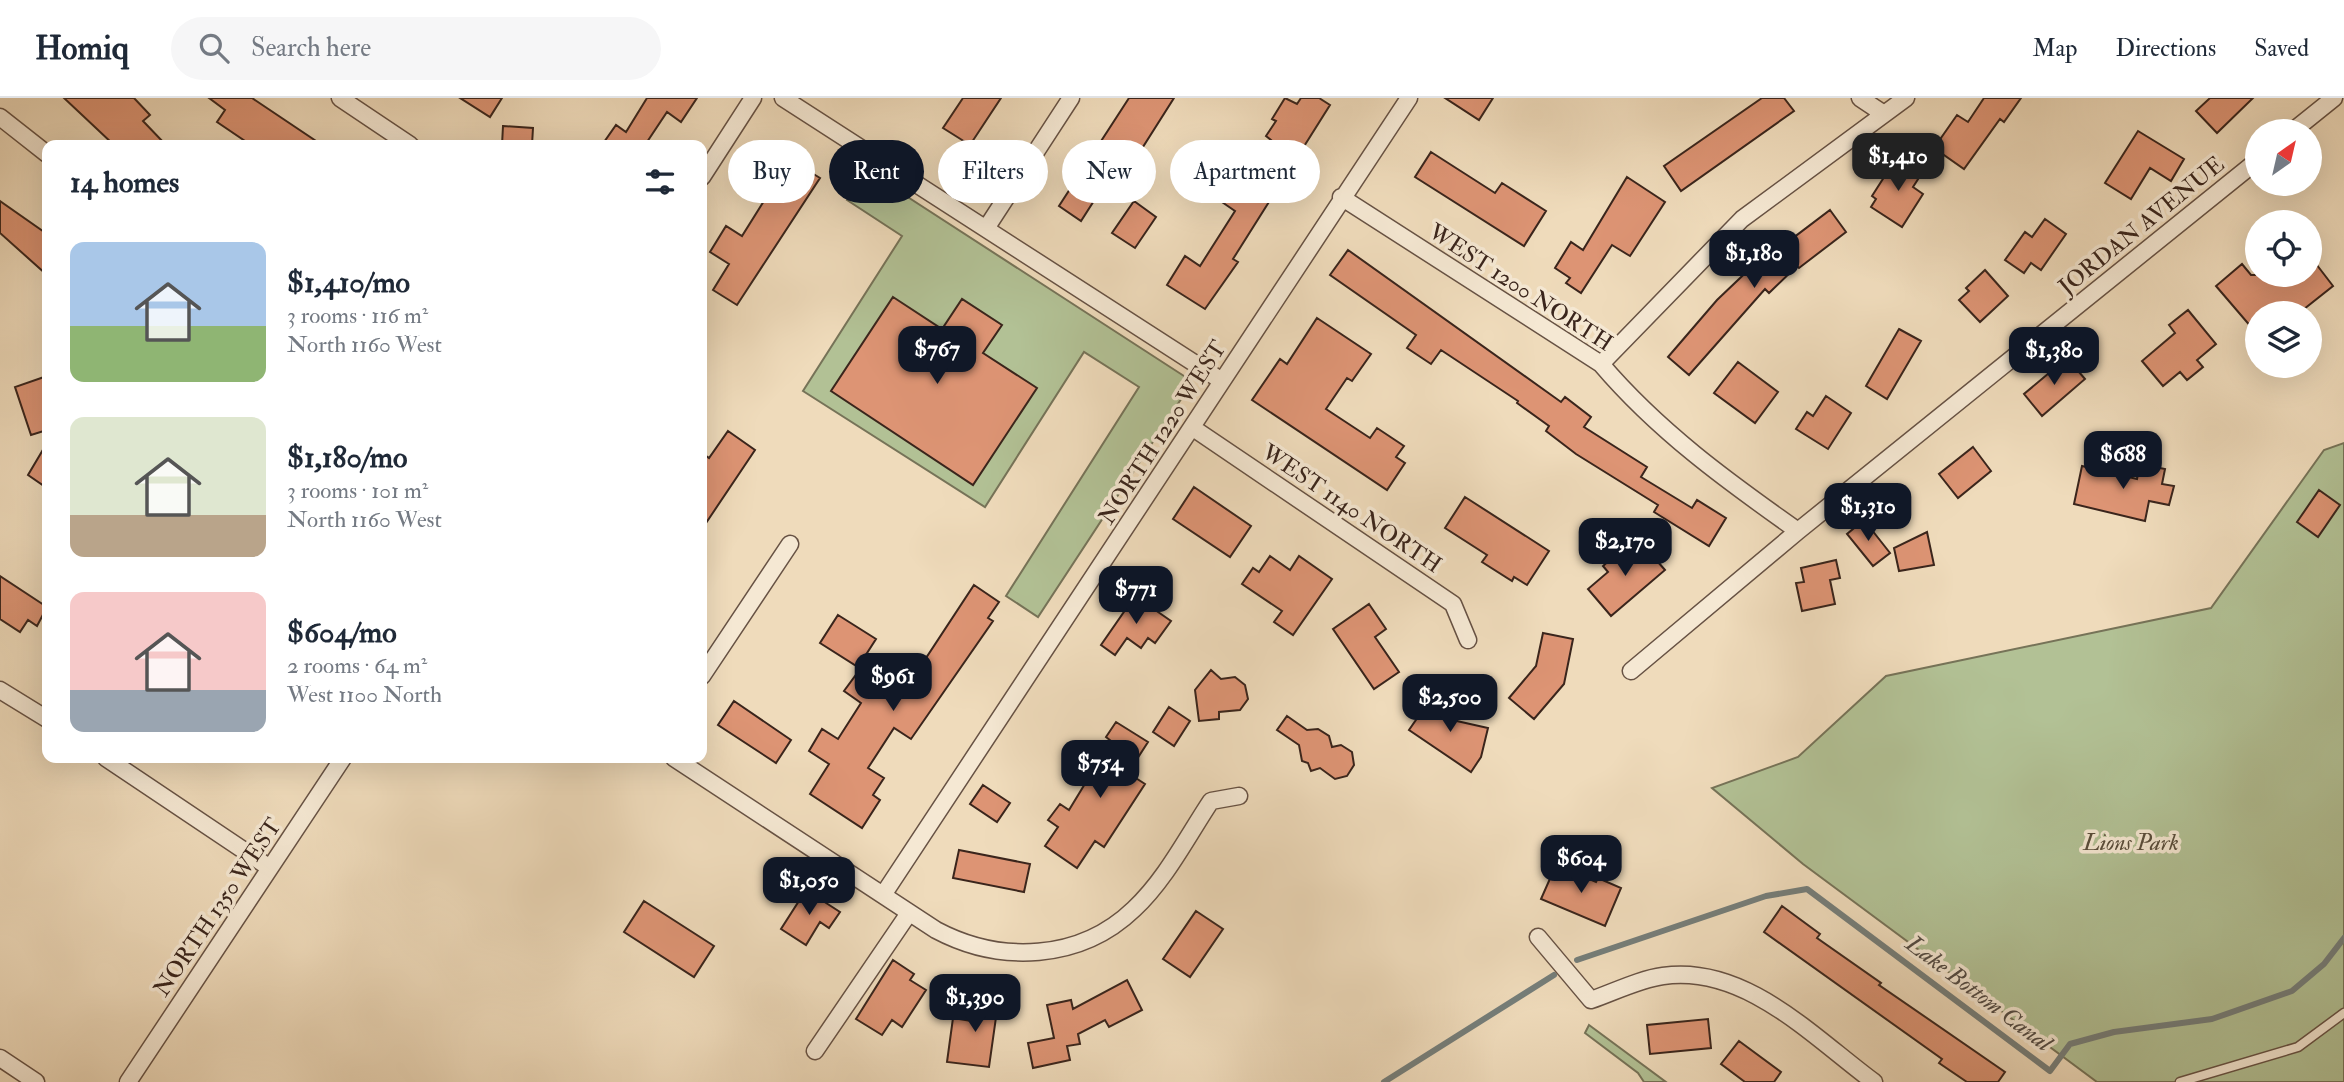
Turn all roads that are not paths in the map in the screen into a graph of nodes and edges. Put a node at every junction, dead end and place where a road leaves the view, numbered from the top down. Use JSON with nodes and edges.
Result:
{"nodes":[{"id":1,"x":340,"y":98,"type":"edge"},
{"id":2,"x":753,"y":98,"type":"edge"},
{"id":3,"x":783,"y":98,"type":"edge"},
{"id":4,"x":1071,"y":98,"type":"edge"},
{"id":5,"x":1409,"y":98,"type":"edge"},
{"id":6,"x":1860,"y":98,"type":"edge"},
{"id":7,"x":1906,"y":98,"type":"edge"},
{"id":8,"x":2334,"y":98,"type":"edge"},
{"id":9,"x":1884,"y":114,"type":"junction"},
{"id":10,"x":0,"y":117,"type":"edge"},
{"id":11,"x":2307,"y":119,"type":"edge"},
{"id":12,"x":403,"y":140,"type":"edge"},
{"id":13,"x":42,"y":150,"type":"edge"},
{"id":14,"x":707,"y":169,"type":"edge"},
{"id":15,"x":2245,"y":170,"type":"edge"},
{"id":16,"x":1341,"y":197,"type":"junction"},
{"id":17,"x":987,"y":228,"type":"junction"},
{"id":18,"x":1601,"y":364,"type":"junction"},
{"id":19,"x":1222,"y":381,"type":"junction"},
{"id":20,"x":1193,"y":428,"type":"junction"},
{"id":21,"x":1798,"y":531,"type":"junction"},
{"id":22,"x":790,"y":544,"type":"dead end"},
{"id":23,"x":1468,"y":640,"type":"dead end"},
{"id":24,"x":707,"y":668,"type":"edge"},
{"id":25,"x":1631,"y":671,"type":"dead end"},
{"id":26,"x":0,"y":690,"type":"edge"},
{"id":27,"x":42,"y":715,"type":"edge"},
{"id":28,"x":113,"y":763,"type":"edge"},
{"id":29,"x":340,"y":763,"type":"edge"},
{"id":30,"x":682,"y":763,"type":"edge"},
{"id":31,"x":1239,"y":796,"type":"dead end"},
{"id":32,"x":270,"y":868,"type":"junction"},
{"id":33,"x":883,"y":895,"type":"junction"},
{"id":34,"x":909,"y":913,"type":"junction"},
{"id":35,"x":1538,"y":937,"type":"dead end"},
{"id":36,"x":2344,"y":1013,"type":"edge"},
{"id":37,"x":815,"y":1051,"type":"dead end"},
{"id":38,"x":0,"y":1058,"type":"edge"},
{"id":39,"x":36,"y":1082,"type":"edge"},
{"id":40,"x":128,"y":1082,"type":"edge"},
{"id":41,"x":1874,"y":1082,"type":"edge"},
{"id":42,"x":2179,"y":1082,"type":"edge"}],
"edges":[{"from":1,"to":12,"type":"street"},
{"from":2,"to":14,"type":"street"},
{"from":3,"to":17,"type":"street"},
{"from":4,"to":17,"type":"street"},
{"from":5,"to":16,"type":"street","name":"NORTH 1220 WEST"},
{"from":6,"to":9,"type":"street"},
{"from":7,"to":9,"type":"street"},
{"from":8,"to":11,"type":"street"},
{"from":9,"to":18,"type":"street"},
{"from":10,"to":13,"type":"street"},
{"from":15,"to":21,"type":"street","name":"JORDAN AVENUE"},
{"from":16,"to":18,"type":"street","name":"WEST 1200 NORTH"},
{"from":16,"to":19,"type":"street","name":"NORTH 1220 WEST"},
{"from":17,"to":19,"type":"street"},
{"from":18,"to":21,"type":"street","name":"WEST 1200 NORTH"},
{"from":19,"to":20,"type":"street","name":"NORTH 1220 WEST"},
{"from":20,"to":23,"type":"street","name":"WEST 1140 NORTH"},
{"from":20,"to":33,"type":"street","name":"NORTH 1220 WEST"},
{"from":21,"to":25,"type":"street","name":"JORDAN AVENUE"},
{"from":22,"to":24,"type":"street"},
{"from":26,"to":27,"type":"street"},
{"from":28,"to":32,"type":"street"},
{"from":29,"to":32,"type":"street","name":"NORTH 1350 WEST"},
{"from":30,"to":33,"type":"street"},
{"from":31,"to":34,"type":"street"},
{"from":32,"to":40,"type":"street","name":"NORTH 1350 WEST"},
{"from":33,"to":34,"type":"street"},
{"from":34,"to":37,"type":"street"},
{"from":35,"to":41,"type":"street"},
{"from":36,"to":42,"type":"lane"},
{"from":38,"to":39,"type":"street"}]}
